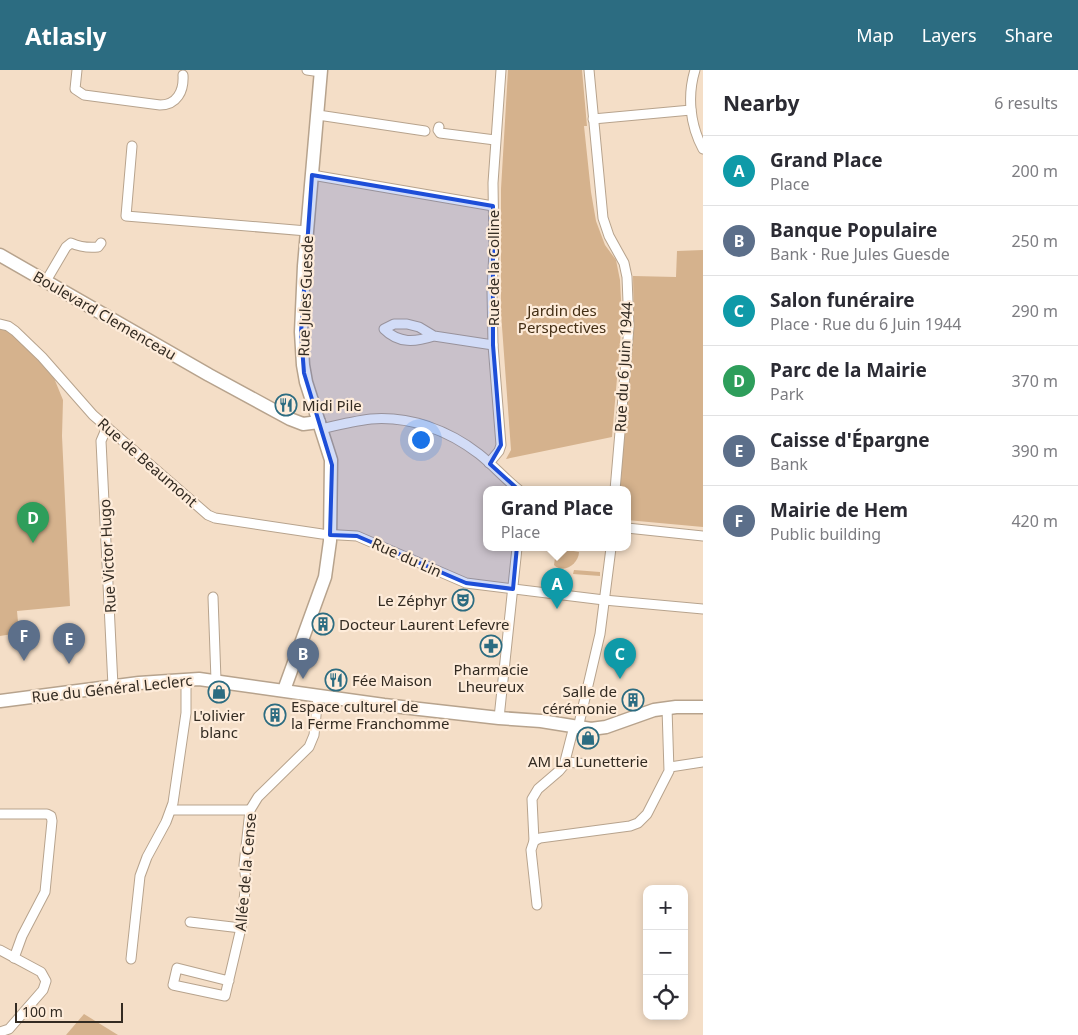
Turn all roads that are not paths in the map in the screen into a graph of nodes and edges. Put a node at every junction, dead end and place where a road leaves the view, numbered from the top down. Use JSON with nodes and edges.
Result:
{"nodes":[{"id":1,"x":77,"y":70,"type":"edge"},
{"id":2,"x":307,"y":70,"type":"edge"},
{"id":3,"x":501,"y":70,"type":"edge"},
{"id":4,"x":589,"y":70,"type":"edge"},
{"id":5,"x":695,"y":70,"type":"edge"},
{"id":6,"x":321,"y":71,"type":"edge"},
{"id":7,"x":184,"y":76,"type":"dead end"},
{"id":8,"x":691,"y":110,"type":"junction"},
{"id":9,"x":318,"y":115,"type":"junction"},
{"id":10,"x":593,"y":119,"type":"junction"},
{"id":11,"x":438,"y":127,"type":"dead end"},
{"id":12,"x":425,"y":131,"type":"dead end"},
{"id":13,"x":494,"y":140,"type":"junction"},
{"id":14,"x":132,"y":146,"type":"dead end"},
{"id":15,"x":703,"y":150,"type":"edge"},
{"id":16,"x":312,"y":175,"type":"junction"},
{"id":17,"x":493,"y":206,"type":"junction"},
{"id":18,"x":307,"y":231,"type":"junction"},
{"id":19,"x":101,"y":243,"type":"dead end"},
{"id":20,"x":0,"y":255,"type":"edge"},
{"id":21,"x":46,"y":281,"type":"junction"},
{"id":22,"x":0,"y":324,"type":"edge"},
{"id":23,"x":434,"y":336,"type":"dead end"},
{"id":24,"x":493,"y":345,"type":"junction"},
{"id":25,"x":107,"y":427,"type":"junction"},
{"id":26,"x":321,"y":428,"type":"junction"},
{"id":27,"x":489,"y":463,"type":"junction"},
{"id":28,"x":515,"y":486,"type":"edge"},
{"id":29,"x":615,"y":486,"type":"edge"},
{"id":30,"x":631,"y":528,"type":"edge"},
{"id":31,"x":330,"y":534,"type":"junction"},
{"id":32,"x":703,"y":536,"type":"edge"},
{"id":33,"x":517,"y":551,"type":"edge"},
{"id":34,"x":611,"y":551,"type":"edge"},
{"id":35,"x":512,"y":589,"type":"junction"},
{"id":36,"x":213,"y":597,"type":"dead end"},
{"id":37,"x":604,"y":600,"type":"junction"},
{"id":38,"x":703,"y":609,"type":"edge"},
{"id":39,"x":186,"y":679,"type":"junction"},
{"id":40,"x":216,"y":680,"type":"junction"},
{"id":41,"x":113,"y":686,"type":"junction"},
{"id":42,"x":284,"y":690,"type":"junction"},
{"id":43,"x":318,"y":696,"type":"junction"},
{"id":44,"x":0,"y":701,"type":"edge"},
{"id":45,"x":703,"y":707,"type":"edge"},
{"id":46,"x":667,"y":708,"type":"junction"},
{"id":47,"x":498,"y":718,"type":"junction"},
{"id":48,"x":578,"y":728,"type":"junction"},
{"id":49,"x":566,"y":762,"type":"junction"},
{"id":50,"x":703,"y":762,"type":"edge"},
{"id":51,"x":589,"y":764,"type":"dead end"},
{"id":52,"x":670,"y":767,"type":"junction"},
{"id":53,"x":171,"y":810,"type":"junction"},
{"id":54,"x":250,"y":810,"type":"junction"},
{"id":55,"x":0,"y":814,"type":"edge"},
{"id":56,"x":534,"y":841,"type":"junction"},
{"id":57,"x":537,"y":905,"type":"dead end"},
{"id":58,"x":190,"y":922,"type":"dead end"},
{"id":59,"x":242,"y":928,"type":"junction"},
{"id":60,"x":0,"y":950,"type":"edge"},
{"id":61,"x":14,"y":958,"type":"junction"},
{"id":62,"x":131,"y":959,"type":"dead end"},
{"id":63,"x":229,"y":981,"type":"junction"},
{"id":64,"x":0,"y":1032,"type":"edge"}],
"edges":[{"from":1,"to":7,"type":"street"},
{"from":2,"to":6,"type":"street"},
{"from":3,"to":13,"type":"street","name":"Rue de la Colline"},
{"from":4,"to":10,"type":"street","name":"Rue du 6 Juin 1944"},
{"from":5,"to":8,"type":"street"},
{"from":6,"to":9,"type":"main road","name":"Rue Jules Guesde"},
{"from":8,"to":10,"type":"street"},
{"from":8,"to":15,"type":"street"},
{"from":9,"to":12,"type":"street"},
{"from":9,"to":16,"type":"main road","name":"Rue Jules Guesde"},
{"from":10,"to":29,"type":"street","name":"Rue du 6 Juin 1944"},
{"from":11,"to":13,"type":"street"},
{"from":13,"to":17,"type":"street","name":"Rue de la Colline"},
{"from":14,"to":18,"type":"street"},
{"from":16,"to":17,"type":"street"},
{"from":16,"to":18,"type":"main road","name":"Rue Jules Guesde"},
{"from":17,"to":24,"type":"street","name":"Rue de la Colline"},
{"from":18,"to":26,"type":"main road","name":"Rue Jules Guesde"},
{"from":19,"to":21,"type":"street"},
{"from":20,"to":21,"type":"main road","name":"Boulevard Clemenceau"},
{"from":21,"to":26,"type":"main road","name":"Boulevard Clemenceau"},
{"from":22,"to":25,"type":"street","name":"Rue de Beaumont"},
{"from":23,"to":24,"type":"street"},
{"from":24,"to":27,"type":"street","name":"Rue de la Colline"},
{"from":25,"to":31,"type":"street","name":"Rue de Beaumont"},
{"from":25,"to":41,"type":"street","name":"Rue Victor Hugo"},
{"from":26,"to":27,"type":"street"},
{"from":26,"to":31,"type":"main road","name":"Rue Jules Guesde"},
{"from":27,"to":28,"type":"street"},
{"from":30,"to":32,"type":"street"},
{"from":31,"to":35,"type":"street","name":"Rue du Lin"},
{"from":31,"to":42,"type":"main road","name":"Rue Jules Guesde"},
{"from":33,"to":35,"type":"street"},
{"from":34,"to":37,"type":"street"},
{"from":35,"to":37,"type":"street","name":"Rue du Lin"},
{"from":35,"to":47,"type":"street"},
{"from":36,"to":40,"type":"street"},
{"from":37,"to":38,"type":"street","name":"Rue du Lin"},
{"from":37,"to":48,"type":"street"},
{"from":39,"to":40,"type":"main road","name":"Rue du Général Leclerc"},
{"from":39,"to":41,"type":"main road","name":"Rue du Général Leclerc"},
{"from":39,"to":53,"type":"street"},
{"from":40,"to":42,"type":"main road","name":"Rue du Général Leclerc"},
{"from":41,"to":44,"type":"main road","name":"Rue du Général Leclerc"},
{"from":42,"to":43,"type":"main road","name":"Rue du Général Leclerc"},
{"from":43,"to":47,"type":"main road","name":"Rue du Général Leclerc"},
{"from":43,"to":54,"type":"street","name":"Allée de la Cense"},
{"from":45,"to":46,"type":"main road","name":"Rue du Général Leclerc"},
{"from":46,"to":48,"type":"main road","name":"Rue du Général Leclerc"},
{"from":46,"to":52,"type":"street"},
{"from":47,"to":48,"type":"main road","name":"Rue du Général Leclerc"},
{"from":48,"to":49,"type":"street"},
{"from":49,"to":51,"type":"street"},
{"from":49,"to":56,"type":"street"},
{"from":50,"to":52,"type":"street"},
{"from":52,"to":56,"type":"street"},
{"from":53,"to":54,"type":"street"},
{"from":53,"to":62,"type":"street"},
{"from":54,"to":59,"type":"street","name":"Allée de la Cense"},
{"from":55,"to":61,"type":"street"},
{"from":56,"to":57,"type":"street"},
{"from":58,"to":59,"type":"street"},
{"from":59,"to":63,"type":"street","name":"Allée de la Cense"},
{"from":60,"to":61,"type":"street"},
{"from":61,"to":64,"type":"street"},
{"from":63,"to":63,"type":"street"}]}
